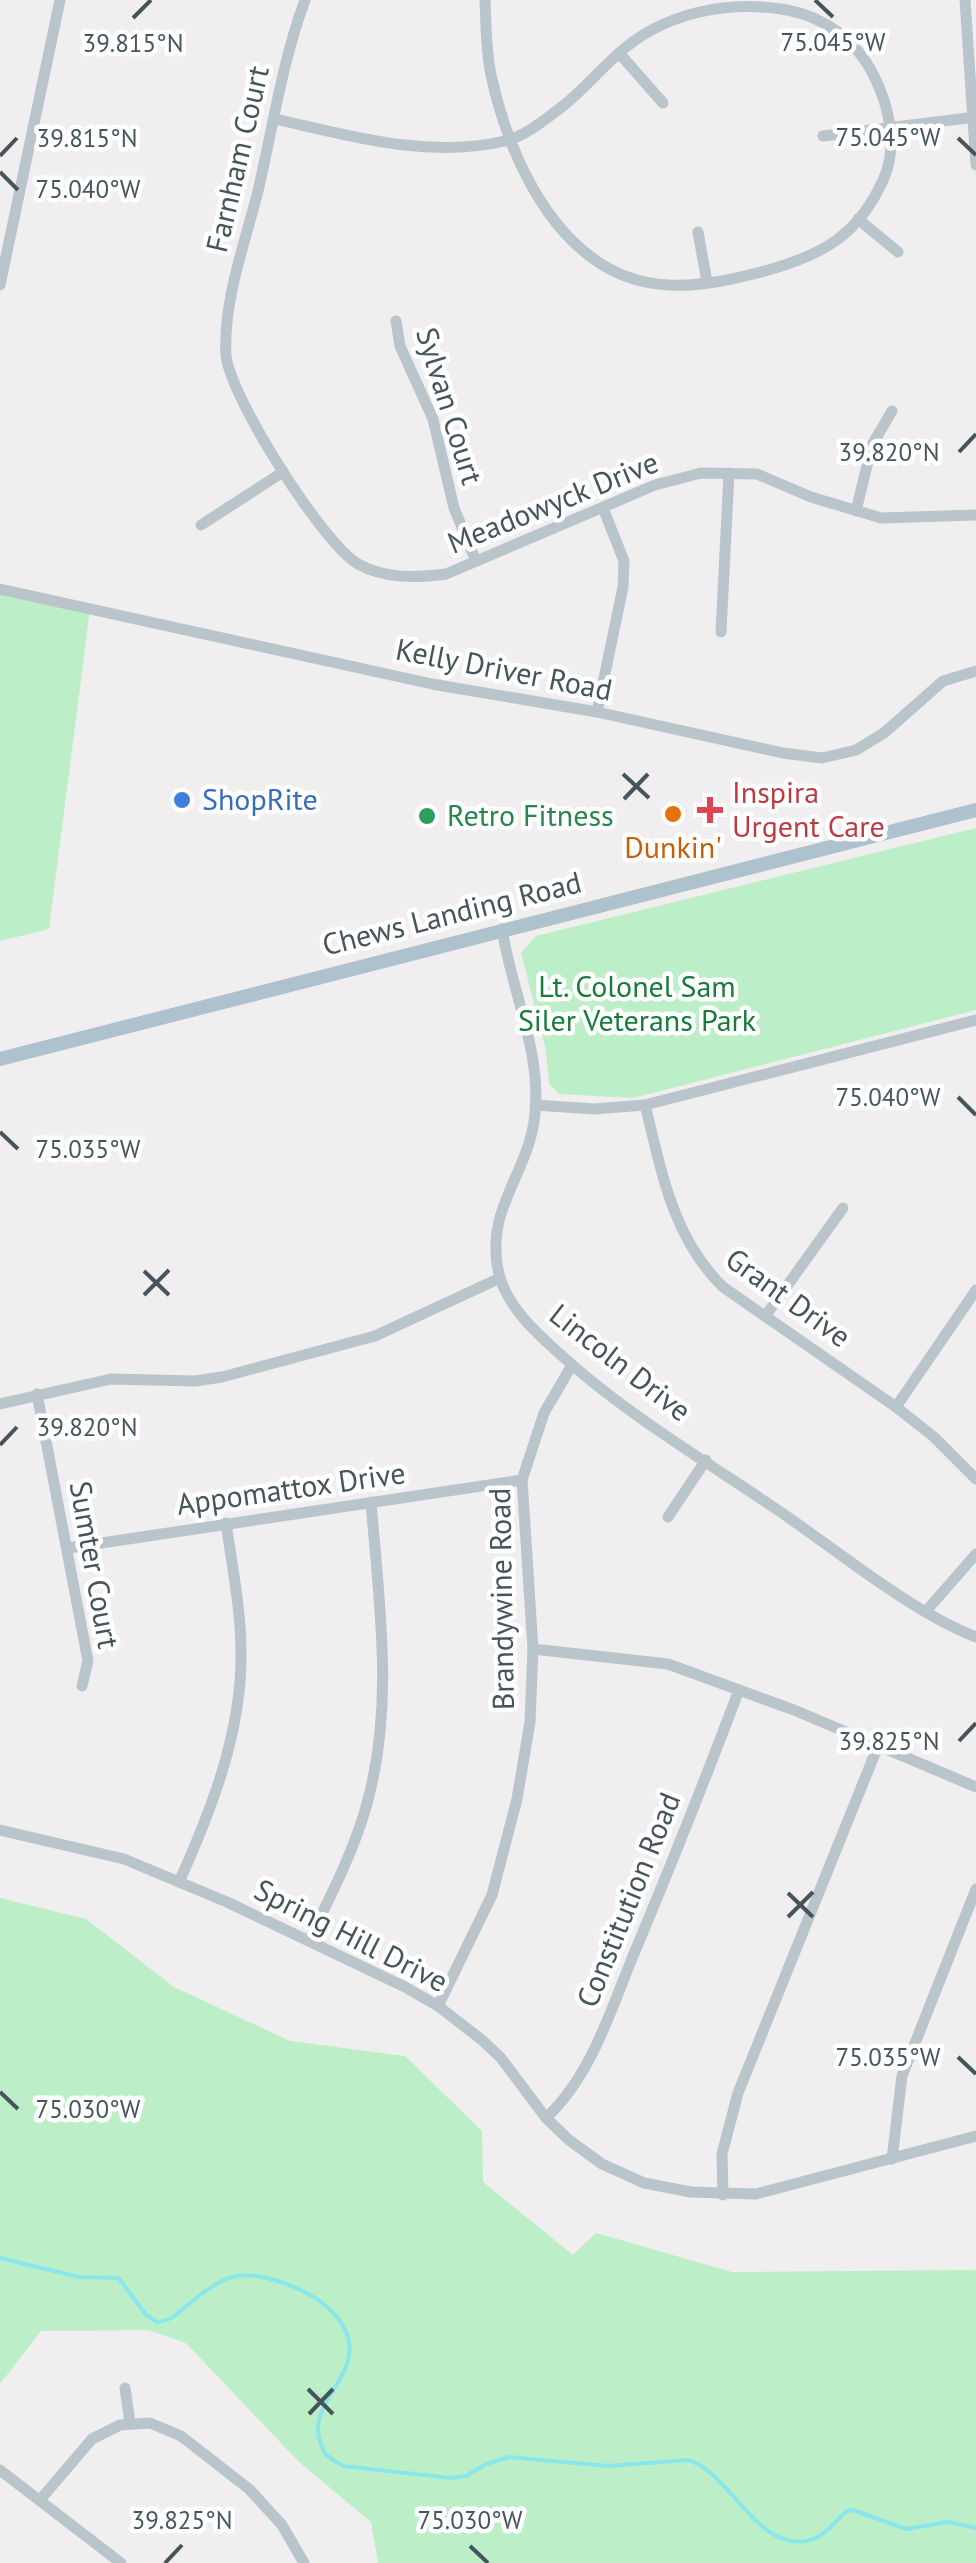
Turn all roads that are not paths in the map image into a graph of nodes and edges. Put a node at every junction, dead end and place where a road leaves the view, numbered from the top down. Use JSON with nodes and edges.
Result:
{"nodes":[{"id":1,"x":60,"y":0,"type":"edge"},
{"id":2,"x":304,"y":0,"type":"edge"},
{"id":3,"x":484,"y":0,"type":"edge"},
{"id":4,"x":965,"y":0,"type":"edge"},
{"id":5,"x":619,"y":53,"type":"junction"},
{"id":6,"x":663,"y":102,"type":"dead end"},
{"id":7,"x":974,"y":117,"type":"edge"},
{"id":8,"x":275,"y":119,"type":"junction"},
{"id":9,"x":892,"y":129,"type":"junction"},
{"id":10,"x":823,"y":136,"type":"dead end"},
{"id":11,"x":511,"y":140,"type":"junction"},
{"id":12,"x":976,"y":166,"type":"edge"},
{"id":13,"x":858,"y":219,"type":"junction"},
{"id":14,"x":698,"y":232,"type":"dead end"},
{"id":15,"x":898,"y":252,"type":"dead end"},
{"id":16,"x":707,"y":282,"type":"junction"},
{"id":17,"x":0,"y":285,"type":"edge"},
{"id":18,"x":396,"y":321,"type":"dead end"},
{"id":19,"x":228,"y":331,"type":"joint"},
{"id":20,"x":892,"y":411,"type":"dead end"},
{"id":21,"x":283,"y":472,"type":"junction"},
{"id":22,"x":729,"y":472,"type":"junction"},
{"id":23,"x":603,"y":508,"type":"junction"},
{"id":24,"x":856,"y":511,"type":"junction"},
{"id":25,"x":976,"y":515,"type":"edge"},
{"id":26,"x":202,"y":525,"type":"dead end"},
{"id":27,"x":476,"y":562,"type":"junction"},
{"id":28,"x":0,"y":589,"type":"edge"},
{"id":29,"x":721,"y":632,"type":"dead end"},
{"id":30,"x":976,"y":671,"type":"edge"},
{"id":31,"x":597,"y":712,"type":"junction"},
{"id":32,"x":976,"y":810,"type":"edge"},
{"id":33,"x":502,"y":929,"type":"junction"},
{"id":34,"x":976,"y":1020,"type":"edge"},
{"id":35,"x":0,"y":1058,"type":"edge"},
{"id":36,"x":535,"y":1105,"type":"junction"},
{"id":37,"x":645,"y":1106,"type":"junction"},
{"id":38,"x":843,"y":1208,"type":"dead end"},
{"id":39,"x":500,"y":1278,"type":"junction"},
{"id":40,"x":976,"y":1290,"type":"edge"},
{"id":41,"x":766,"y":1314,"type":"junction"},
{"id":42,"x":572,"y":1365,"type":"junction"},
{"id":43,"x":37,"y":1394,"type":"junction"},
{"id":44,"x":0,"y":1404,"type":"edge"},
{"id":45,"x":896,"y":1407,"type":"junction"},
{"id":46,"x":706,"y":1460,"type":"junction"},
{"id":47,"x":976,"y":1479,"type":"edge"},
{"id":48,"x":522,"y":1480,"type":"junction"},
{"id":49,"x":371,"y":1502,"type":"junction"},
{"id":50,"x":668,"y":1517,"type":"dead end"},
{"id":51,"x":226,"y":1523,"type":"junction"},
{"id":52,"x":68,"y":1548,"type":"junction"},
{"id":53,"x":976,"y":1554,"type":"edge"},
{"id":54,"x":927,"y":1610,"type":"junction"},
{"id":55,"x":976,"y":1637,"type":"edge"},
{"id":56,"x":532,"y":1650,"type":"junction"},
{"id":57,"x":82,"y":1686,"type":"dead end"},
{"id":58,"x":739,"y":1690,"type":"junction"},
{"id":59,"x":878,"y":1746,"type":"junction"},
{"id":60,"x":976,"y":1787,"type":"edge"},
{"id":61,"x":0,"y":1830,"type":"edge"},
{"id":62,"x":179,"y":1882,"type":"junction"},
{"id":63,"x":976,"y":1889,"type":"edge"},
{"id":64,"x":310,"y":1940,"type":"junction"},
{"id":65,"x":438,"y":2006,"type":"junction"},
{"id":66,"x":546,"y":2118,"type":"junction"},
{"id":67,"x":976,"y":2136,"type":"edge"},
{"id":68,"x":892,"y":2160,"type":"junction"},
{"id":69,"x":723,"y":2195,"type":"junction"},
{"id":70,"x":125,"y":2388,"type":"dead end"},
{"id":71,"x":130,"y":2423,"type":"junction"},
{"id":72,"x":0,"y":2470,"type":"edge"},
{"id":73,"x":40,"y":2500,"type":"junction"},
{"id":74,"x":120,"y":2563,"type":"edge"},
{"id":75,"x":304,"y":2563,"type":"edge"}],
"edges":[{"from":1,"to":17,"type":"street"},
{"from":2,"to":8,"type":"street","name":"Farnham Court"},
{"from":3,"to":11,"type":"street"},
{"from":4,"to":7,"type":"street"},
{"from":5,"to":6,"type":"street"},
{"from":5,"to":9,"type":"street"},
{"from":5,"to":11,"type":"street"},
{"from":7,"to":9,"type":"street"},
{"from":7,"to":12,"type":"street"},
{"from":8,"to":11,"type":"street"},
{"from":8,"to":19,"type":"street","name":"Farnham Court"},
{"from":9,"to":10,"type":"street"},
{"from":9,"to":13,"type":"street"},
{"from":11,"to":16,"type":"street"},
{"from":13,"to":15,"type":"street"},
{"from":13,"to":16,"type":"street"},
{"from":14,"to":16,"type":"street"},
{"from":18,"to":27,"type":"street","name":"Sylvan Court"},
{"from":19,"to":21,"type":"street","name":"Meadowyck Drive"},
{"from":20,"to":24,"type":"street"},
{"from":21,"to":26,"type":"street"},
{"from":21,"to":27,"type":"street","name":"Meadowyck Drive"},
{"from":22,"to":23,"type":"street","name":"Meadowyck Drive"},
{"from":22,"to":24,"type":"street","name":"Meadowyck Drive"},
{"from":22,"to":29,"type":"street"},
{"from":23,"to":27,"type":"street","name":"Meadowyck Drive"},
{"from":23,"to":31,"type":"street"},
{"from":24,"to":25,"type":"street","name":"Meadowyck Drive"},
{"from":28,"to":31,"type":"street","name":"Kelly Driver Road"},
{"from":30,"to":31,"type":"street","name":"Kelly Driver Road"},
{"from":32,"to":33,"type":"main road","name":"Chews Landing Road"},
{"from":33,"to":35,"type":"main road","name":"Chews Landing Road"},
{"from":33,"to":36,"type":"street","name":"Lincoln Drive"},
{"from":34,"to":37,"type":"street"},
{"from":36,"to":37,"type":"street"},
{"from":36,"to":39,"type":"street","name":"Lincoln Drive"},
{"from":37,"to":41,"type":"street","name":"Grant Drive"},
{"from":38,"to":41,"type":"street"},
{"from":39,"to":42,"type":"street","name":"Lincoln Drive"},
{"from":39,"to":43,"type":"street"},
{"from":40,"to":45,"type":"street"},
{"from":41,"to":45,"type":"street","name":"Grant Drive"},
{"from":42,"to":46,"type":"street","name":"Lincoln Drive"},
{"from":42,"to":48,"type":"street","name":"Brandywine Road"},
{"from":43,"to":44,"type":"street"},
{"from":43,"to":52,"type":"street","name":"Sumter Court"},
{"from":45,"to":47,"type":"street","name":"Grant Drive"},
{"from":46,"to":50,"type":"street"},
{"from":46,"to":54,"type":"street","name":"Lincoln Drive"},
{"from":48,"to":49,"type":"street","name":"Appomattox Drive"},
{"from":48,"to":56,"type":"street","name":"Brandywine Road"},
{"from":49,"to":51,"type":"street","name":"Appomattox Drive"},
{"from":49,"to":64,"type":"street"},
{"from":51,"to":52,"type":"street","name":"Appomattox Drive"},
{"from":51,"to":62,"type":"street"},
{"from":52,"to":57,"type":"street","name":"Sumter Court"},
{"from":53,"to":54,"type":"street"},
{"from":54,"to":55,"type":"street","name":"Lincoln Drive"},
{"from":56,"to":58,"type":"street"},
{"from":56,"to":65,"type":"street","name":"Brandywine Road"},
{"from":58,"to":59,"type":"street"},
{"from":58,"to":66,"type":"street","name":"Constitution Road"},
{"from":59,"to":60,"type":"street"},
{"from":59,"to":69,"type":"street"},
{"from":61,"to":62,"type":"street","name":"Spring Hill Drive"},
{"from":62,"to":64,"type":"street","name":"Spring Hill Drive"},
{"from":63,"to":68,"type":"street"},
{"from":64,"to":65,"type":"street","name":"Spring Hill Drive"},
{"from":65,"to":66,"type":"street","name":"Spring Hill Drive"},
{"from":66,"to":69,"type":"street","name":"Spring Hill Drive"},
{"from":67,"to":68,"type":"street","name":"Spring Hill Drive"},
{"from":68,"to":69,"type":"street","name":"Spring Hill Drive"},
{"from":70,"to":71,"type":"street"},
{"from":71,"to":73,"type":"street"},
{"from":71,"to":75,"type":"street"},
{"from":72,"to":73,"type":"street"},
{"from":73,"to":74,"type":"street"}]}
